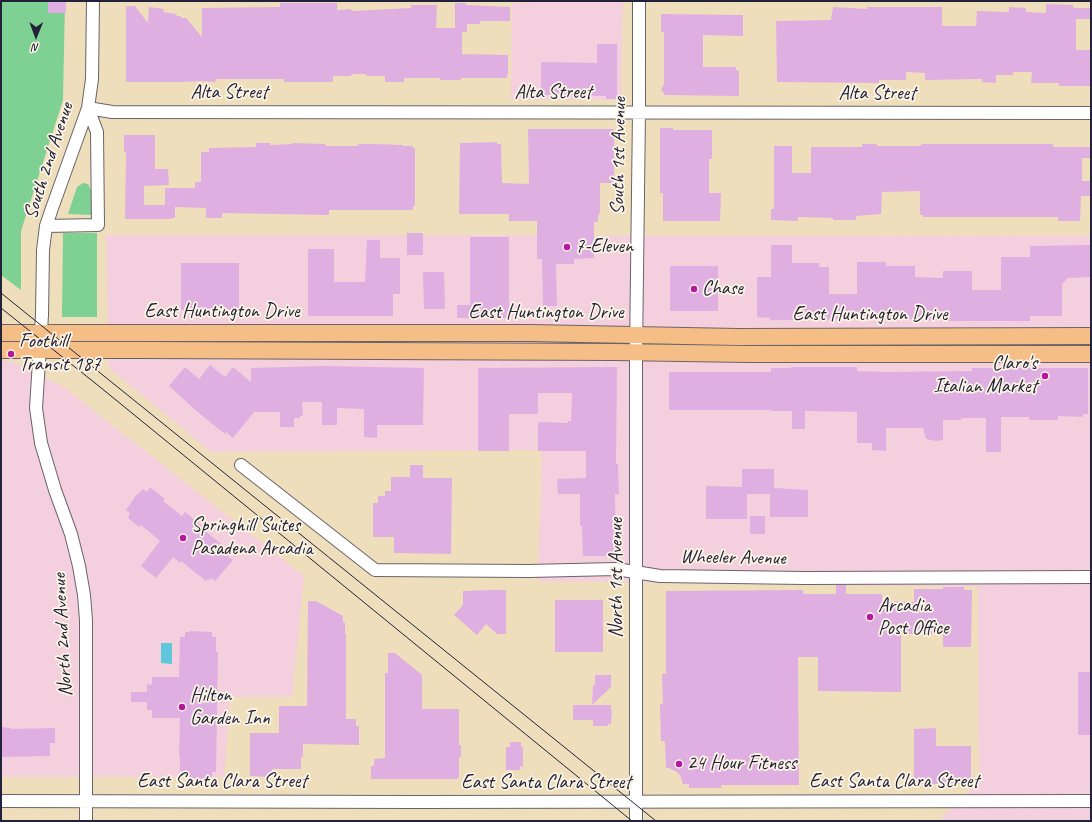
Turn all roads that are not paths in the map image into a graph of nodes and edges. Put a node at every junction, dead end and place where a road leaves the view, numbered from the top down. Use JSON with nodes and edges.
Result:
{"nodes":[{"id":1,"x":94,"y":1,"type":"edge"},
{"id":2,"x":639,"y":1,"type":"edge"},
{"id":3,"x":88,"y":108,"type":"junction"},
{"id":4,"x":639,"y":112,"type":"junction"},
{"id":5,"x":1091,"y":113,"type":"edge"},
{"id":6,"x":46,"y":226,"type":"junction"},
{"id":7,"x":1,"y":333,"type":"edge"},
{"id":8,"x":41,"y":333,"type":"junction"},
{"id":9,"x":636,"y":335,"type":"junction"},
{"id":10,"x":1091,"y":336,"type":"edge"},
{"id":11,"x":1,"y":350,"type":"edge"},
{"id":12,"x":39,"y":351,"type":"junction"},
{"id":13,"x":636,"y":352,"type":"junction"},
{"id":14,"x":1091,"y":354,"type":"edge"},
{"id":15,"x":242,"y":465,"type":"dead end"},
{"id":16,"x":637,"y":572,"type":"junction"},
{"id":17,"x":1091,"y":577,"type":"edge"},
{"id":18,"x":86,"y":801,"type":"junction"},
{"id":19,"x":636,"y":801,"type":"junction"},
{"id":20,"x":1091,"y":801,"type":"edge"},
{"id":21,"x":1,"y":802,"type":"edge"},
{"id":22,"x":86,"y":821,"type":"edge"},
{"id":23,"x":636,"y":821,"type":"edge"}],
"edges":[{"from":1,"to":3,"type":"street","name":"South 2nd Avenue"},
{"from":2,"to":4,"type":"street","name":"South 1st Avenue"},
{"from":3,"to":4,"type":"street","name":"Alta Street"},
{"from":3,"to":6,"type":"street","name":"South 2nd Avenue"},
{"from":3,"to":6,"type":"street"},
{"from":4,"to":5,"type":"street","name":"Alta Street"},
{"from":4,"to":9,"type":"street","name":"South 1st Avenue"},
{"from":6,"to":8,"type":"street","name":"South 2nd Avenue"},
{"from":7,"to":8,"type":"main road","name":"East Huntington Drive"},
{"from":8,"to":9,"type":"main road","name":"East Huntington Drive"},
{"from":8,"to":12,"type":"street","name":"North 2nd Avenue"},
{"from":9,"to":10,"type":"main road","name":"East Huntington Drive"},
{"from":9,"to":13,"type":"street","name":"North 1st Avenue"},
{"from":11,"to":12,"type":"main road","name":"East Huntington Drive"},
{"from":12,"to":13,"type":"main road","name":"East Huntington Drive"},
{"from":12,"to":18,"type":"street","name":"North 2nd Avenue"},
{"from":13,"to":14,"type":"main road","name":"East Huntington Drive"},
{"from":13,"to":16,"type":"street","name":"North 1st Avenue"},
{"from":15,"to":16,"type":"street","name":"Wheeler Avenue"},
{"from":16,"to":17,"type":"street","name":"Wheeler Avenue"},
{"from":16,"to":19,"type":"street","name":"North 1st Avenue"},
{"from":18,"to":19,"type":"street","name":"East Santa Clara Street"},
{"from":18,"to":21,"type":"street","name":"East Santa Clara Street"},
{"from":18,"to":22,"type":"street","name":"North 2nd Avenue"},
{"from":19,"to":20,"type":"street","name":"East Santa Clara Street"},
{"from":19,"to":23,"type":"street","name":"North 1st Avenue"}]}
